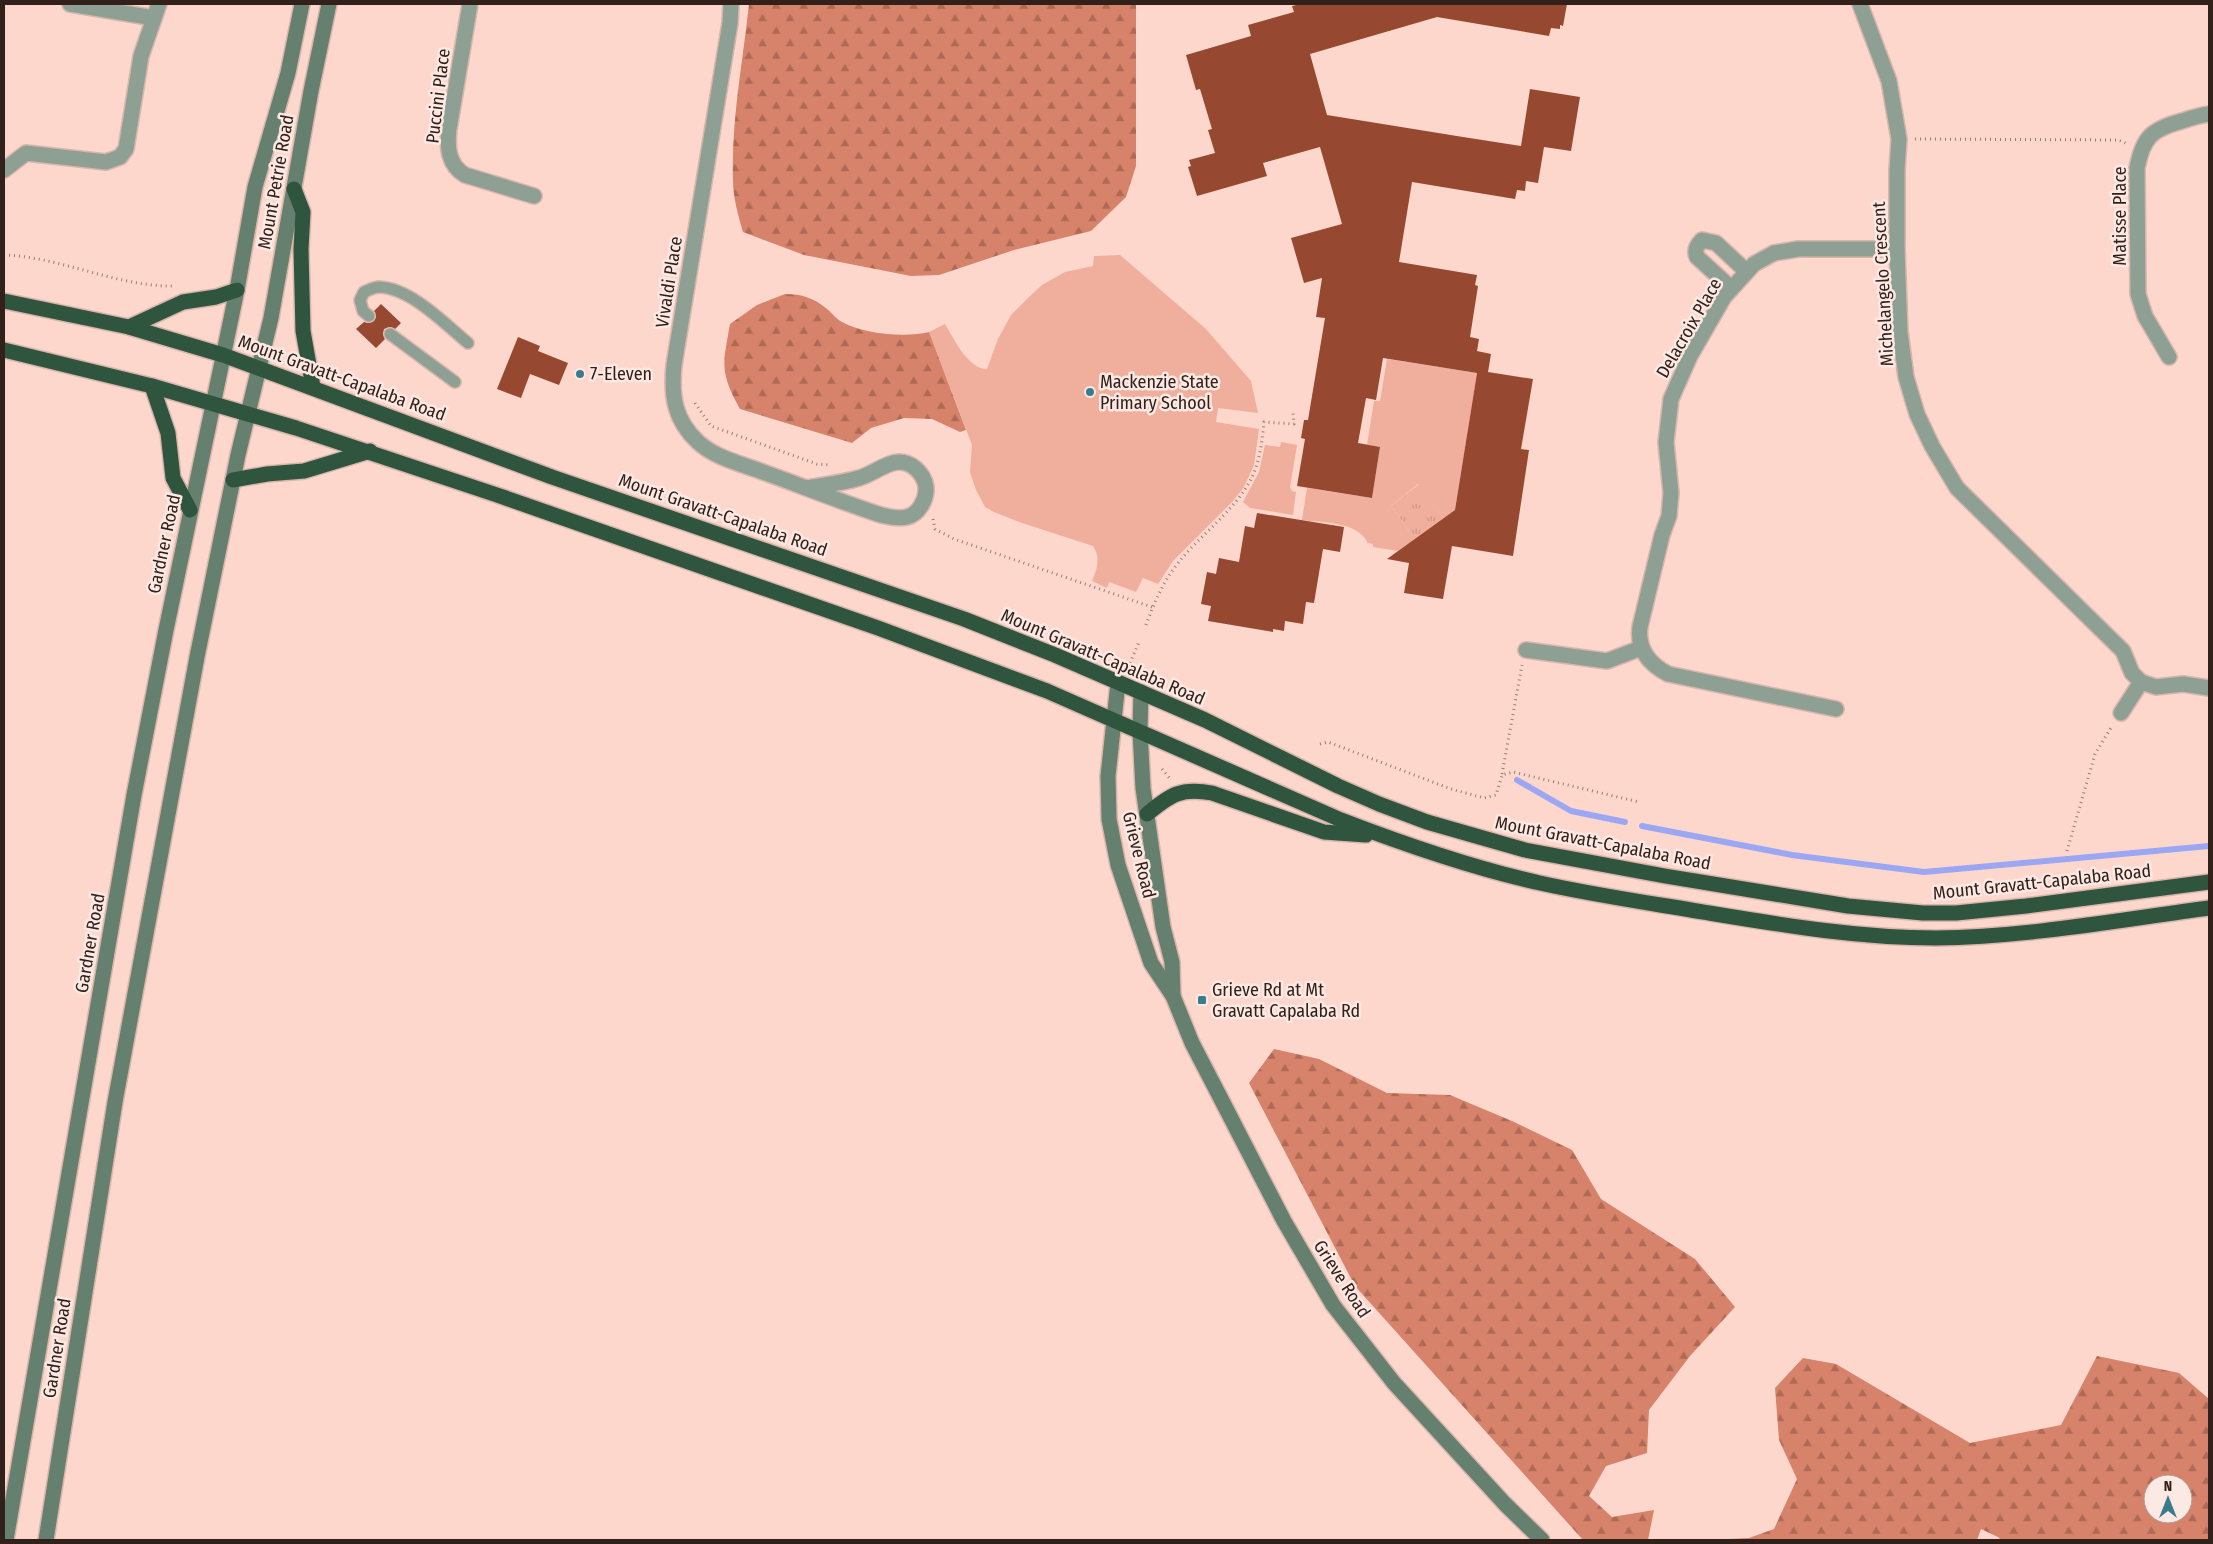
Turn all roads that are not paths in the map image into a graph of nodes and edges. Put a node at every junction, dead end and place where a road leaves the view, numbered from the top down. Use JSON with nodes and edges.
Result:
{"nodes":[{"id":1,"x":70,"y":4,"type":"edge"},
{"id":2,"x":302,"y":4,"type":"edge"},
{"id":3,"x":329,"y":4,"type":"edge"},
{"id":4,"x":470,"y":4,"type":"edge"},
{"id":5,"x":731,"y":4,"type":"edge"},
{"id":6,"x":1860,"y":4,"type":"edge"},
{"id":7,"x":156,"y":11,"type":"edge"},
{"id":8,"x":2209,"y":114,"type":"edge"},
{"id":9,"x":4,"y":170,"type":"edge"},
{"id":10,"x":294,"y":189,"type":"junction"},
{"id":11,"x":534,"y":196,"type":"dead end"},
{"id":12,"x":1897,"y":249,"type":"junction"},
{"id":13,"x":1746,"y":271,"type":"junction"},
{"id":14,"x":1731,"y":288,"type":"junction"},
{"id":15,"x":237,"y":290,"type":"junction"},
{"id":16,"x":4,"y":301,"type":"edge"},
{"id":17,"x":369,"y":316,"type":"dead end"},
{"id":18,"x":129,"y":326,"type":"junction"},
{"id":19,"x":390,"y":334,"type":"dead end"},
{"id":20,"x":468,"y":343,"type":"dead end"},
{"id":21,"x":4,"y":350,"type":"edge"},
{"id":22,"x":223,"y":354,"type":"junction"},
{"id":23,"x":2169,"y":356,"type":"dead end"},
{"id":24,"x":259,"y":367,"type":"junction"},
{"id":25,"x":455,"y":382,"type":"dead end"},
{"id":26,"x":152,"y":386,"type":"junction"},
{"id":27,"x":314,"y":387,"type":"junction"},
{"id":28,"x":213,"y":403,"type":"junction"},
{"id":29,"x":248,"y":412,"type":"junction"},
{"id":30,"x":370,"y":452,"type":"junction"},
{"id":31,"x":233,"y":480,"type":"junction"},
{"id":32,"x":807,"y":488,"type":"junction"},
{"id":33,"x":190,"y":510,"type":"junction"},
{"id":34,"x":1642,"y":648,"type":"junction"},
{"id":35,"x":1526,"y":650,"type":"road end"},
{"id":36,"x":2141,"y":682,"type":"junction"},
{"id":37,"x":1118,"y":683,"type":"junction"},
{"id":38,"x":2209,"y":688,"type":"edge"},
{"id":39,"x":1141,"y":692,"type":"junction"},
{"id":40,"x":1836,"y":709,"type":"dead end"},
{"id":41,"x":2121,"y":713,"type":"road end"},
{"id":42,"x":1112,"y":720,"type":"junction"},
{"id":43,"x":1140,"y":731,"type":"junction"},
{"id":44,"x":1147,"y":814,"type":"junction"},
{"id":45,"x":1385,"y":837,"type":"junction"},
{"id":46,"x":2209,"y":882,"type":"edge"},
{"id":47,"x":2209,"y":908,"type":"edge"},
{"id":48,"x":1173,"y":996,"type":"junction"},
{"id":49,"x":6,"y":1540,"type":"edge"},
{"id":50,"x":46,"y":1540,"type":"edge"},
{"id":51,"x":1542,"y":1540,"type":"edge"}],
"edges":[{"from":1,"to":7,"type":"street"},
{"from":2,"to":15,"type":"street","name":"Mount Petrie Road"},
{"from":3,"to":10,"type":"street","name":"Mount Petrie Road"},
{"from":4,"to":11,"type":"street","name":"Puccini Place"},
{"from":5,"to":32,"type":"street","name":"Vivaldi Place"},
{"from":6,"to":12,"type":"street","name":"Michelangelo Crescent"},
{"from":7,"to":9,"type":"street"},
{"from":8,"to":23,"type":"street","name":"Matisse Place"},
{"from":10,"to":24,"type":"street","name":"Mount Petrie Road"},
{"from":10,"to":27,"type":"highway"},
{"from":12,"to":13,"type":"street","name":"Delacroix Place"},
{"from":12,"to":36,"type":"street","name":"Michelangelo Crescent"},
{"from":13,"to":14,"type":"street","name":"Delacroix Place"},
{"from":13,"to":14,"type":"street"},
{"from":14,"to":34,"type":"street","name":"Delacroix Place"},
{"from":15,"to":18,"type":"highway"},
{"from":15,"to":22,"type":"street","name":"Mount Petrie Road"},
{"from":16,"to":18,"type":"highway","name":"Mount Gravatt-Capalaba Road"},
{"from":17,"to":20,"type":"lane"},
{"from":18,"to":22,"type":"highway","name":"Mount Gravatt-Capalaba Road"},
{"from":19,"to":25,"type":"lane"},
{"from":21,"to":26,"type":"highway"},
{"from":22,"to":24,"type":"highway","name":"Mount Gravatt-Capalaba Road"},
{"from":22,"to":28,"type":"street","name":"Gardner Road"},
{"from":24,"to":27,"type":"highway","name":"Mount Gravatt-Capalaba Road"},
{"from":24,"to":29,"type":"street","name":"Gardner Road"},
{"from":26,"to":28,"type":"highway"},
{"from":26,"to":33,"type":"highway"},
{"from":27,"to":37,"type":"highway","name":"Mount Gravatt-Capalaba Road"},
{"from":28,"to":29,"type":"highway"},
{"from":28,"to":33,"type":"street","name":"Gardner Road"},
{"from":29,"to":30,"type":"highway"},
{"from":29,"to":31,"type":"street","name":"Gardner Road"},
{"from":30,"to":31,"type":"highway"},
{"from":30,"to":42,"type":"highway"},
{"from":31,"to":50,"type":"street","name":"Gardner Road"},
{"from":32,"to":32,"type":"street","name":"Vivaldi Place"},
{"from":33,"to":49,"type":"street","name":"Gardner Road"},
{"from":34,"to":35,"type":"street"},
{"from":34,"to":40,"type":"street"},
{"from":36,"to":38,"type":"street"},
{"from":36,"to":41,"type":"street"},
{"from":37,"to":39,"type":"highway","name":"Mount Gravatt-Capalaba Road"},
{"from":37,"to":42,"type":"street","name":"Grieve Road"},
{"from":39,"to":43,"type":"street","name":"Grieve Road"},
{"from":39,"to":46,"type":"highway","name":"Mount Gravatt-Capalaba Road"},
{"from":42,"to":43,"type":"highway"},
{"from":42,"to":48,"type":"street","name":"Grieve Road"},
{"from":43,"to":44,"type":"street","name":"Grieve Road"},
{"from":43,"to":45,"type":"highway"},
{"from":44,"to":45,"type":"highway"},
{"from":44,"to":48,"type":"street","name":"Grieve Road"},
{"from":45,"to":47,"type":"highway"},
{"from":48,"to":51,"type":"street","name":"Grieve Road"}]}
